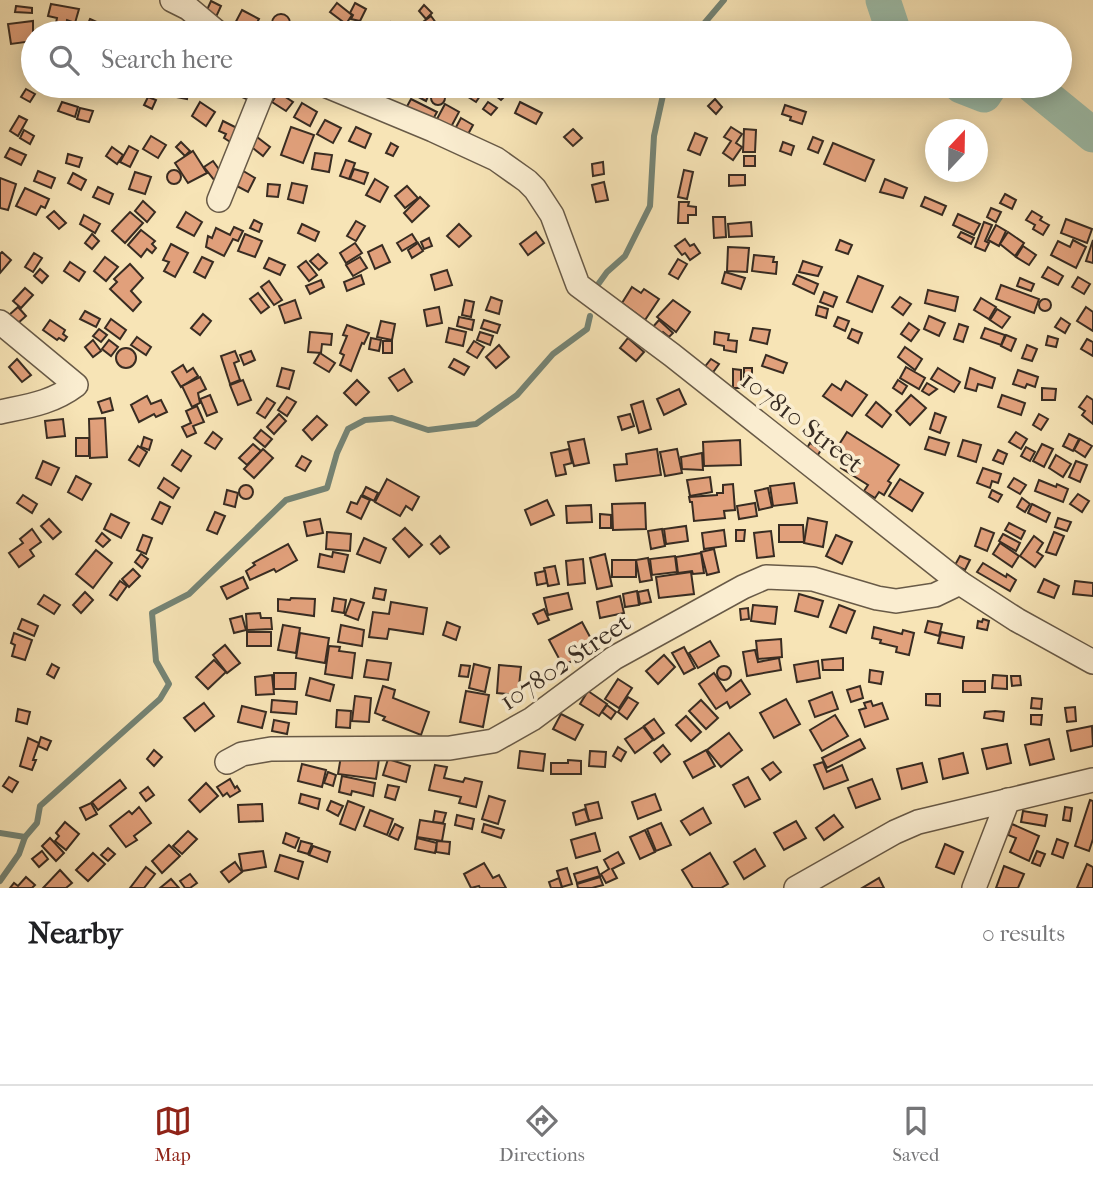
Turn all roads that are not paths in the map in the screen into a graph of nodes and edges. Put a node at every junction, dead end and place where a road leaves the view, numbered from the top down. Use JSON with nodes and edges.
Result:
{"nodes":[{"id":1,"x":172,"y":0,"type":"edge"},
{"id":2,"x":204,"y":21,"type":"edge"},
{"id":3,"x":260,"y":98,"type":"edge"},
{"id":4,"x":356,"y":98,"type":"edge"},
{"id":5,"x":219,"y":200,"type":"dead end"},
{"id":6,"x":0,"y":322,"type":"edge"},
{"id":7,"x":0,"y":412,"type":"edge"},
{"id":8,"x":960,"y":583,"type":"junction"},
{"id":9,"x":1093,"y":662,"type":"edge"},
{"id":10,"x":227,"y":762,"type":"dead end"},
{"id":11,"x":1093,"y":780,"type":"edge"},
{"id":12,"x":1008,"y":800,"type":"junction"},
{"id":13,"x":796,"y":888,"type":"edge"},
{"id":14,"x":974,"y":888,"type":"edge"}],
"edges":[{"from":1,"to":2,"type":"street"},
{"from":3,"to":5,"type":"street"},
{"from":4,"to":8,"type":"street","name":"107810 Street"},
{"from":6,"to":7,"type":"street"},
{"from":8,"to":9,"type":"street","name":"107810 Street"},
{"from":8,"to":10,"type":"street","name":"107802 Street"},
{"from":11,"to":12,"type":"street"},
{"from":12,"to":13,"type":"street"},
{"from":12,"to":14,"type":"street"}]}
